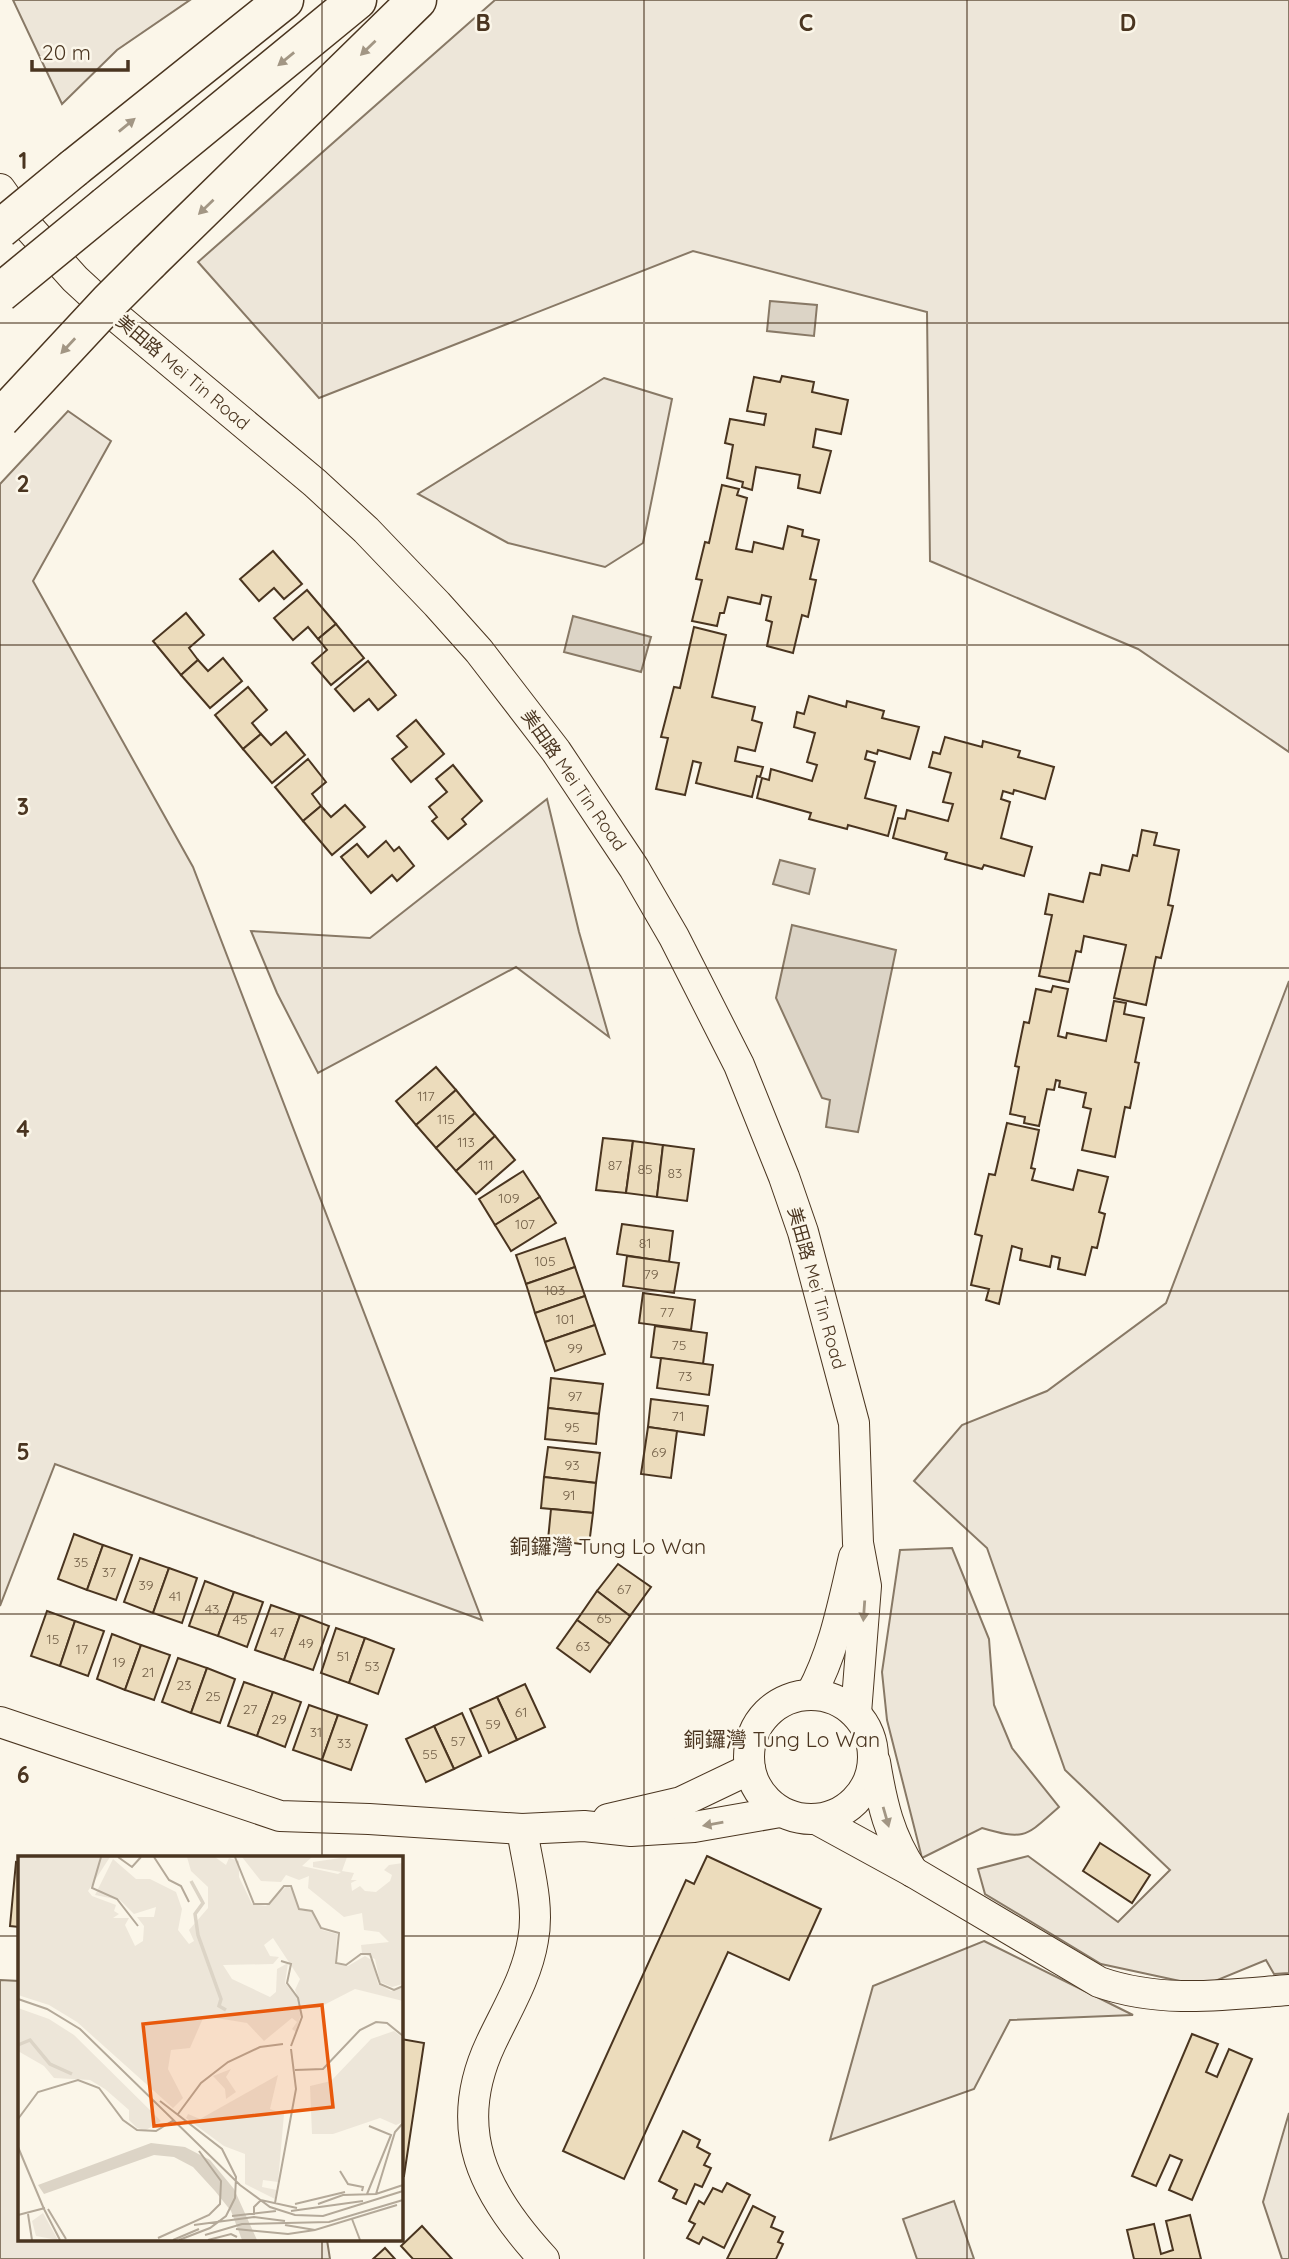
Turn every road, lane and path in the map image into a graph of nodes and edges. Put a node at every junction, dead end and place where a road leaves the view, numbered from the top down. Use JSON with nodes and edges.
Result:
{"nodes":[{"id":1,"x":284,"y":0,"type":"edge"},
{"id":2,"x":358,"y":0,"type":"edge"},
{"id":3,"x":417,"y":0,"type":"edge"},
{"id":4,"x":0,"y":189,"type":"edge"},
{"id":5,"x":0,"y":229,"type":"edge"},
{"id":6,"x":0,"y":293,"type":"edge"},
{"id":7,"x":0,"y":419,"type":"edge"},
{"id":8,"x":858,"y":1543,"type":"junction"},
{"id":9,"x":811,"y":1694,"type":"junction"},
{"id":10,"x":856,"y":1713,"type":"junction"},
{"id":11,"x":0,"y":1722,"type":"edge"},
{"id":12,"x":874,"y":1757,"type":"junction"},
{"id":13,"x":750,"y":1769,"type":"junction"},
{"id":14,"x":780,"y":1812,"type":"junction"},
{"id":15,"x":818,"y":1820,"type":"junction"},
{"id":16,"x":584,"y":1826,"type":"junction"},
{"id":17,"x":522,"y":1829,"type":"junction"},
{"id":18,"x":913,"y":1872,"type":"junction"},
{"id":19,"x":1289,"y":1990,"type":"edge"},
{"id":20,"x":544,"y":2259,"type":"edge"}],
"edges":[{"from":5,"to":1,"type":"highway","one_way":true,"bridge":true},
{"from":2,"to":6,"type":"highway","one_way":true,"bridge":true},
{"from":3,"to":7,"type":"highway","one_way":true,"bridge":true},
{"from":4,"to":8,"type":"street","name":"美田路 Mei Tin Road"},
{"from":8,"to":9,"type":"street","name":"美田路 Mei Tin Road"},
{"from":8,"to":10,"type":"street","name":"美田路 Mei Tin Road","one_way":true},
{"from":9,"to":10,"type":"street"},
{"from":9,"to":13,"type":"street"},
{"from":10,"to":12,"type":"street"},
{"from":11,"to":17,"type":"street"},
{"from":12,"to":15,"type":"street"},
{"from":12,"to":18,"type":"street","one_way":true},
{"from":13,"to":14,"type":"street"},
{"from":13,"to":16,"type":"street"},
{"from":14,"to":15,"type":"street"},
{"from":14,"to":16,"type":"street","one_way":true},
{"from":15,"to":18,"type":"street"},
{"from":16,"to":17,"type":"street"},
{"from":17,"to":20,"type":"street"},
{"from":18,"to":19,"type":"street"}]}
